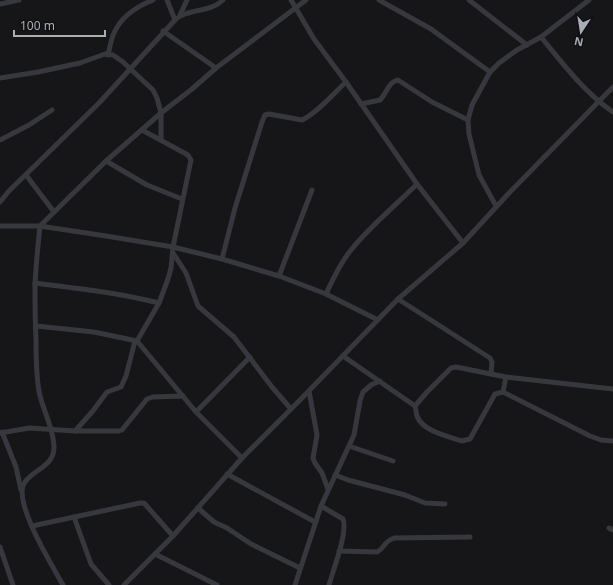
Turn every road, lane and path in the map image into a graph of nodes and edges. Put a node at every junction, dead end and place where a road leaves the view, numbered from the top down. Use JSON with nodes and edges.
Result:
{"nodes":[{"id":1,"x":15,"y":0,"type":"edge"},
{"id":2,"x":153,"y":0,"type":"edge"},
{"id":3,"x":167,"y":0,"type":"edge"},
{"id":4,"x":187,"y":0,"type":"edge"},
{"id":5,"x":223,"y":0,"type":"edge"},
{"id":6,"x":291,"y":0,"type":"edge"},
{"id":7,"x":306,"y":0,"type":"edge"},
{"id":8,"x":379,"y":0,"type":"edge"},
{"id":9,"x":469,"y":0,"type":"edge"},
{"id":10,"x":589,"y":0,"type":"edge"},
{"id":11,"x":0,"y":4,"type":"edge"},
{"id":12,"x":295,"y":8,"type":"junction"},
{"id":13,"x":180,"y":15,"type":"junction"},
{"id":14,"x":175,"y":20,"type":"junction"},
{"id":15,"x":163,"y":31,"type":"junction"},
{"id":16,"x":542,"y":37,"type":"junction"},
{"id":17,"x":527,"y":45,"type":"junction"},
{"id":18,"x":108,"y":55,"type":"junction"},
{"id":19,"x":216,"y":68,"type":"junction"},
{"id":20,"x":130,"y":69,"type":"junction"},
{"id":21,"x":490,"y":72,"type":"junction"},
{"id":22,"x":0,"y":78,"type":"edge"},
{"id":23,"x":346,"y":82,"type":"junction"},
{"id":24,"x":613,"y":87,"type":"edge"},
{"id":25,"x":598,"y":102,"type":"junction"},
{"id":26,"x":361,"y":104,"type":"junction"},
{"id":27,"x":52,"y":110,"type":"dead end"},
{"id":28,"x":160,"y":112,"type":"junction"},
{"id":29,"x":613,"y":112,"type":"edge"},
{"id":30,"x":468,"y":120,"type":"junction"},
{"id":31,"x":142,"y":130,"type":"junction"},
{"id":32,"x":0,"y":140,"type":"edge"},
{"id":33,"x":161,"y":140,"type":"junction"},
{"id":34,"x":106,"y":161,"type":"junction"},
{"id":35,"x":26,"y":175,"type":"junction"},
{"id":36,"x":417,"y":184,"type":"junction"},
{"id":37,"x":312,"y":190,"type":"dead end"},
{"id":38,"x":182,"y":199,"type":"junction"},
{"id":39,"x":0,"y":202,"type":"edge"},
{"id":40,"x":496,"y":206,"type":"junction"},
{"id":41,"x":54,"y":212,"type":"junction"},
{"id":42,"x":0,"y":226,"type":"edge"},
{"id":43,"x":40,"y":226,"type":"junction"},
{"id":44,"x":463,"y":243,"type":"junction"},
{"id":45,"x":173,"y":247,"type":"junction"},
{"id":46,"x":173,"y":253,"type":"junction"},
{"id":47,"x":222,"y":259,"type":"junction"},
{"id":48,"x":279,"y":276,"type":"junction"},
{"id":49,"x":35,"y":283,"type":"junction"},
{"id":50,"x":326,"y":294,"type":"junction"},
{"id":51,"x":398,"y":299,"type":"junction"},
{"id":52,"x":159,"y":303,"type":"junction"},
{"id":53,"x":378,"y":320,"type":"junction"},
{"id":54,"x":36,"y":326,"type":"junction"},
{"id":55,"x":136,"y":341,"type":"junction"},
{"id":56,"x":344,"y":356,"type":"junction"},
{"id":57,"x":250,"y":357,"type":"junction"},
{"id":58,"x":491,"y":374,"type":"junction"},
{"id":59,"x":506,"y":377,"type":"junction"},
{"id":60,"x":380,"y":380,"type":"junction"},
{"id":61,"x":613,"y":389,"type":"edge"},
{"id":62,"x":309,"y":391,"type":"junction"},
{"id":63,"x":503,"y":392,"type":"junction"},
{"id":64,"x":183,"y":396,"type":"junction"},
{"id":65,"x":415,"y":406,"type":"junction"},
{"id":66,"x":291,"y":409,"type":"junction"},
{"id":67,"x":196,"y":412,"type":"junction"},
{"id":68,"x":51,"y":429,"type":"junction"},
{"id":69,"x":75,"y":431,"type":"junction"},
{"id":70,"x":1,"y":433,"type":"edge"},
{"id":71,"x":613,"y":441,"type":"edge"},
{"id":72,"x":349,"y":446,"type":"junction"},
{"id":73,"x":242,"y":458,"type":"junction"},
{"id":74,"x":394,"y":461,"type":"dead end"},
{"id":75,"x":227,"y":474,"type":"junction"},
{"id":76,"x":335,"y":475,"type":"junction"},
{"id":77,"x":328,"y":490,"type":"junction"},
{"id":78,"x":22,"y":491,"type":"junction"},
{"id":79,"x":445,"y":504,"type":"dead end"},
{"id":80,"x":321,"y":506,"type":"junction"},
{"id":81,"x":198,"y":508,"type":"junction"},
{"id":82,"x":74,"y":517,"type":"junction"},
{"id":83,"x":315,"y":522,"type":"junction"},
{"id":84,"x":32,"y":526,"type":"junction"},
{"id":85,"x":173,"y":536,"type":"junction"},
{"id":86,"x":470,"y":537,"type":"dead end"},
{"id":87,"x":0,"y":547,"type":"edge"},
{"id":88,"x":339,"y":551,"type":"junction"},
{"id":89,"x":155,"y":554,"type":"junction"},
{"id":90,"x":300,"y":568,"type":"junction"},
{"id":91,"x":13,"y":585,"type":"edge"},
{"id":92,"x":63,"y":585,"type":"edge"},
{"id":93,"x":109,"y":585,"type":"edge"},
{"id":94,"x":124,"y":585,"type":"edge"},
{"id":95,"x":217,"y":585,"type":"edge"},
{"id":96,"x":295,"y":585,"type":"edge"},
{"id":97,"x":329,"y":585,"type":"edge"}],
"edges":[{"from":1,"to":11,"type":"street"},
{"from":2,"to":18,"type":"street"},
{"from":3,"to":14,"type":"street"},
{"from":4,"to":13,"type":"street"},
{"from":5,"to":13,"type":"street"},
{"from":6,"to":12,"type":"street"},
{"from":7,"to":12,"type":"street"},
{"from":8,"to":21,"type":"street"},
{"from":9,"to":17,"type":"street"},
{"from":10,"to":16,"type":"street"},
{"from":12,"to":19,"type":"street"},
{"from":12,"to":23,"type":"street"},
{"from":13,"to":14,"type":"street"},
{"from":14,"to":15,"type":"street"},
{"from":15,"to":19,"type":"street"},
{"from":15,"to":20,"type":"street"},
{"from":16,"to":17,"type":"street"},
{"from":16,"to":25,"type":"street"},
{"from":17,"to":21,"type":"street"},
{"from":18,"to":20,"type":"street"},
{"from":18,"to":22,"type":"street"},
{"from":19,"to":28,"type":"street"},
{"from":20,"to":28,"type":"street"},
{"from":20,"to":35,"type":"street"},
{"from":21,"to":30,"type":"street"},
{"from":23,"to":26,"type":"street"},
{"from":23,"to":47,"type":"street"},
{"from":24,"to":25,"type":"street"},
{"from":25,"to":29,"type":"street"},
{"from":25,"to":40,"type":"street"},
{"from":26,"to":30,"type":"street"},
{"from":26,"to":36,"type":"street"},
{"from":27,"to":32,"type":"street"},
{"from":28,"to":31,"type":"street"},
{"from":28,"to":33,"type":"street"},
{"from":30,"to":40,"type":"street"},
{"from":31,"to":33,"type":"street"},
{"from":31,"to":34,"type":"street"},
{"from":33,"to":38,"type":"street"},
{"from":34,"to":38,"type":"street"},
{"from":34,"to":41,"type":"street"},
{"from":35,"to":39,"type":"street"},
{"from":35,"to":41,"type":"street"},
{"from":36,"to":44,"type":"street"},
{"from":36,"to":50,"type":"street"},
{"from":37,"to":48,"type":"street"},
{"from":38,"to":45,"type":"street"},
{"from":40,"to":44,"type":"street"},
{"from":41,"to":43,"type":"street"},
{"from":42,"to":43,"type":"street"},
{"from":43,"to":45,"type":"street"},
{"from":43,"to":49,"type":"street"},
{"from":44,"to":51,"type":"street"},
{"from":45,"to":46,"type":"street"},
{"from":45,"to":47,"type":"street"},
{"from":46,"to":52,"type":"street"},
{"from":46,"to":57,"type":"street"},
{"from":47,"to":48,"type":"street"},
{"from":48,"to":50,"type":"street"},
{"from":49,"to":52,"type":"street"},
{"from":49,"to":54,"type":"street"},
{"from":50,"to":53,"type":"street"},
{"from":51,"to":53,"type":"street"},
{"from":51,"to":58,"type":"street"},
{"from":52,"to":55,"type":"street"},
{"from":53,"to":56,"type":"street"},
{"from":54,"to":55,"type":"street"},
{"from":54,"to":68,"type":"street"},
{"from":55,"to":64,"type":"street"},
{"from":55,"to":69,"type":"street"},
{"from":56,"to":60,"type":"street"},
{"from":56,"to":62,"type":"street"},
{"from":57,"to":66,"type":"street"},
{"from":57,"to":67,"type":"street"},
{"from":58,"to":59,"type":"street"},
{"from":58,"to":65,"type":"street"},
{"from":59,"to":61,"type":"street"},
{"from":59,"to":63,"type":"street"},
{"from":60,"to":65,"type":"street"},
{"from":60,"to":72,"type":"street"},
{"from":62,"to":66,"type":"street"},
{"from":62,"to":77,"type":"street"},
{"from":63,"to":65,"type":"street"},
{"from":63,"to":71,"type":"street"},
{"from":64,"to":67,"type":"street"},
{"from":64,"to":69,"type":"street"},
{"from":66,"to":73,"type":"street"},
{"from":67,"to":73,"type":"street"},
{"from":68,"to":69,"type":"street"},
{"from":68,"to":70,"type":"street"},
{"from":68,"to":78,"type":"street"},
{"from":70,"to":78,"type":"street"},
{"from":72,"to":74,"type":"street"},
{"from":72,"to":76,"type":"street"},
{"from":73,"to":75,"type":"street"},
{"from":75,"to":81,"type":"street"},
{"from":75,"to":83,"type":"street"},
{"from":76,"to":77,"type":"street"},
{"from":76,"to":79,"type":"street"},
{"from":77,"to":80,"type":"street"},
{"from":78,"to":84,"type":"street"},
{"from":80,"to":83,"type":"street"},
{"from":80,"to":88,"type":"street"},
{"from":81,"to":85,"type":"street"},
{"from":81,"to":90,"type":"street"},
{"from":82,"to":84,"type":"street"},
{"from":82,"to":85,"type":"street"},
{"from":82,"to":93,"type":"street"},
{"from":83,"to":90,"type":"street"},
{"from":84,"to":92,"type":"street"},
{"from":85,"to":89,"type":"street"},
{"from":86,"to":88,"type":"street"},
{"from":87,"to":91,"type":"street"},
{"from":88,"to":97,"type":"street"},
{"from":89,"to":94,"type":"street"},
{"from":89,"to":95,"type":"street"},
{"from":90,"to":96,"type":"street"}]}
